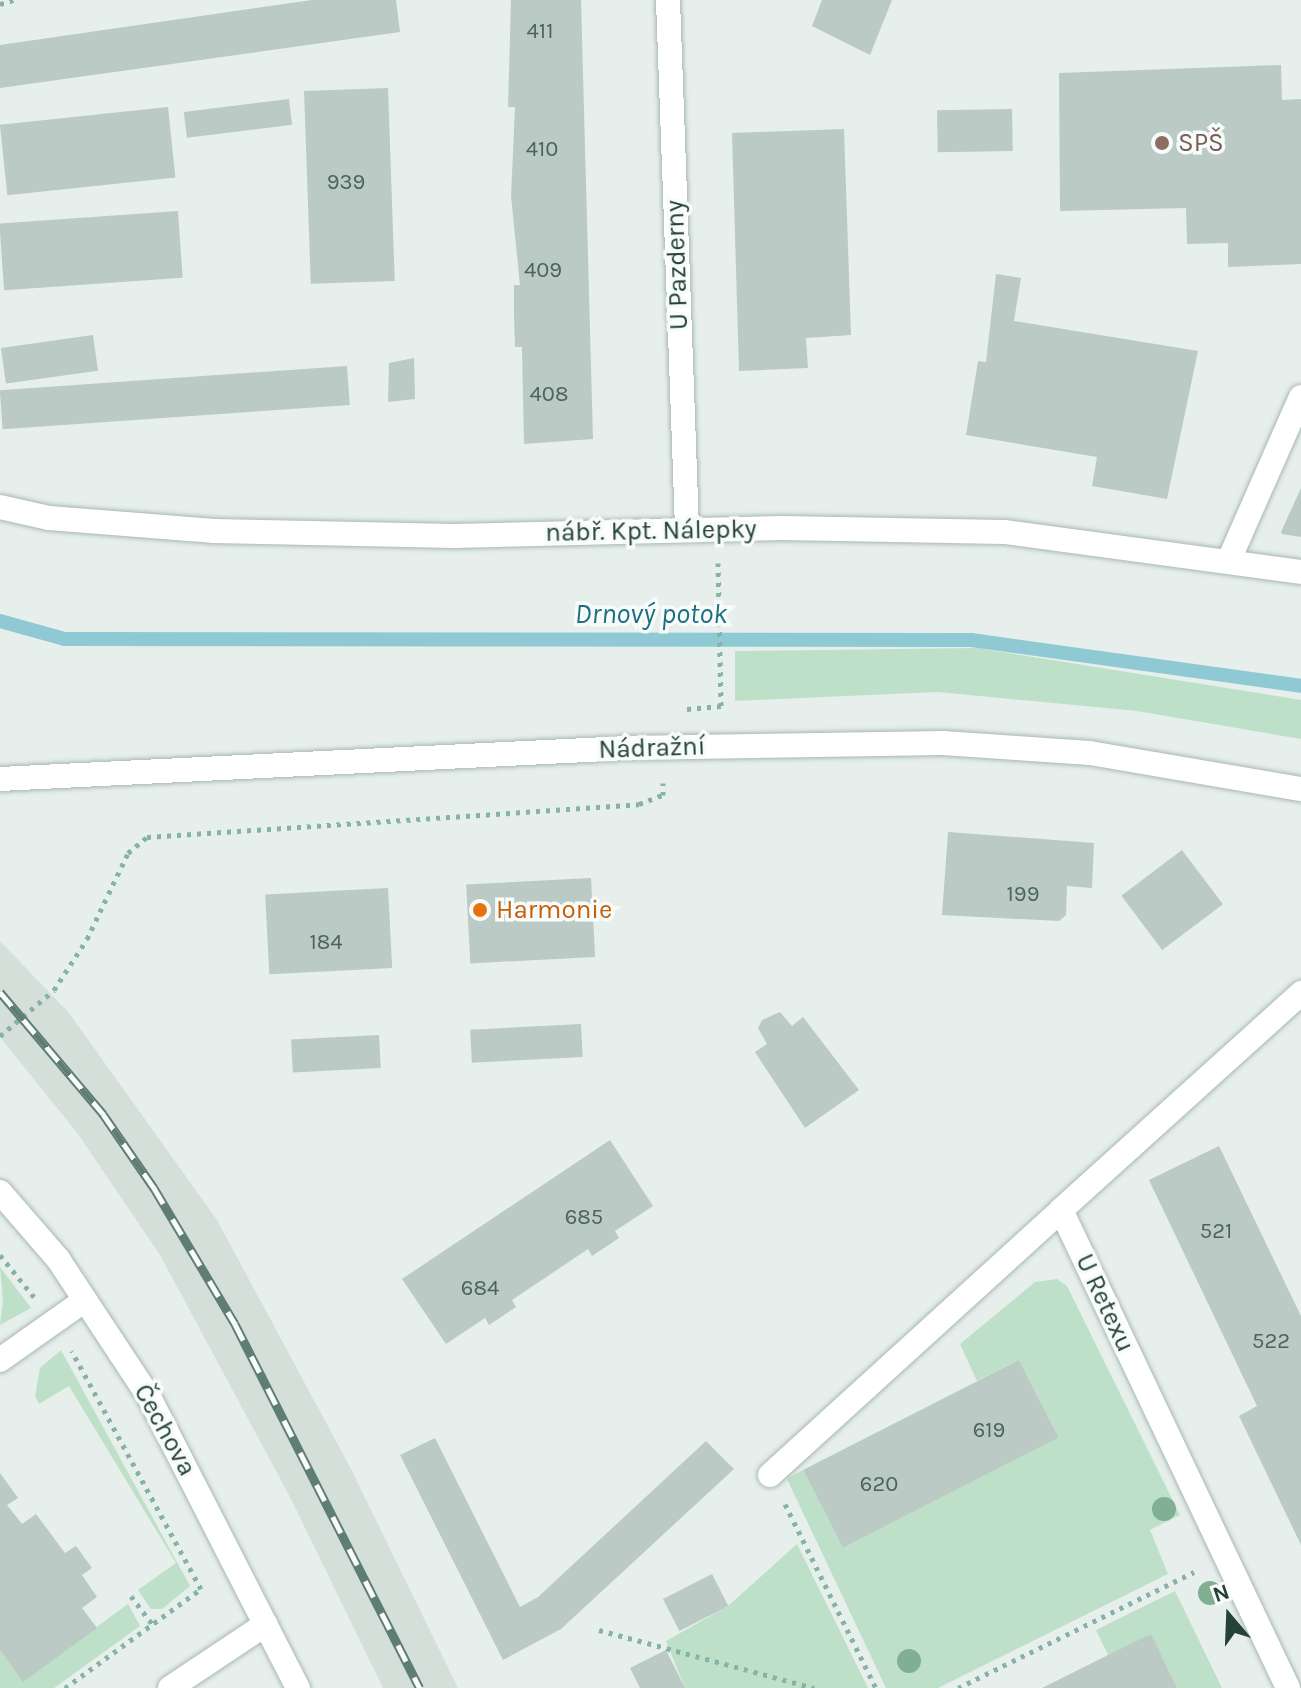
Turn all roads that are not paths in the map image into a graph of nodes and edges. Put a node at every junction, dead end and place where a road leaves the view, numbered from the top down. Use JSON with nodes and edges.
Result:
{"nodes":[{"id":1,"x":668,"y":0,"type":"edge"},
{"id":2,"x":1301,"y":397,"type":"edge"},
{"id":3,"x":0,"y":507,"type":"edge"},
{"id":4,"x":687,"y":529,"type":"junction"},
{"id":5,"x":1229,"y":560,"type":"junction"},
{"id":6,"x":1301,"y":572,"type":"edge"},
{"id":7,"x":0,"y":779,"type":"edge"},
{"id":8,"x":1301,"y":789,"type":"edge"},
{"id":9,"x":1301,"y":993,"type":"edge"},
{"id":10,"x":0,"y":1192,"type":"edge"},
{"id":11,"x":1061,"y":1210,"type":"junction"},
{"id":12,"x":85,"y":1300,"type":"junction"},
{"id":13,"x":0,"y":1360,"type":"edge"},
{"id":14,"x":770,"y":1475,"type":"road end"},
{"id":15,"x":266,"y":1624,"type":"junction"},
{"id":16,"x":170,"y":1688,"type":"edge"},
{"id":17,"x":298,"y":1688,"type":"edge"},
{"id":18,"x":1288,"y":1688,"type":"edge"}],
"edges":[{"from":1,"to":4,"type":"street","name":"U Pazderny"},
{"from":2,"to":5,"type":"street"},
{"from":3,"to":4,"type":"street","name":"nábř. Kpt. Nálepky"},
{"from":4,"to":5,"type":"street","name":"nábř. Kpt. Nálepky"},
{"from":5,"to":6,"type":"street","name":"nábř. Kpt. Nálepky"},
{"from":7,"to":8,"type":"street","name":"Nádražní"},
{"from":9,"to":11,"type":"street"},
{"from":10,"to":12,"type":"street","name":"Čechova"},
{"from":11,"to":14,"type":"street"},
{"from":11,"to":18,"type":"street","name":"U Retexu"},
{"from":12,"to":13,"type":"street"},
{"from":12,"to":15,"type":"street","name":"Čechova"},
{"from":15,"to":16,"type":"street"},
{"from":15,"to":17,"type":"street","name":"Čechova"}]}
